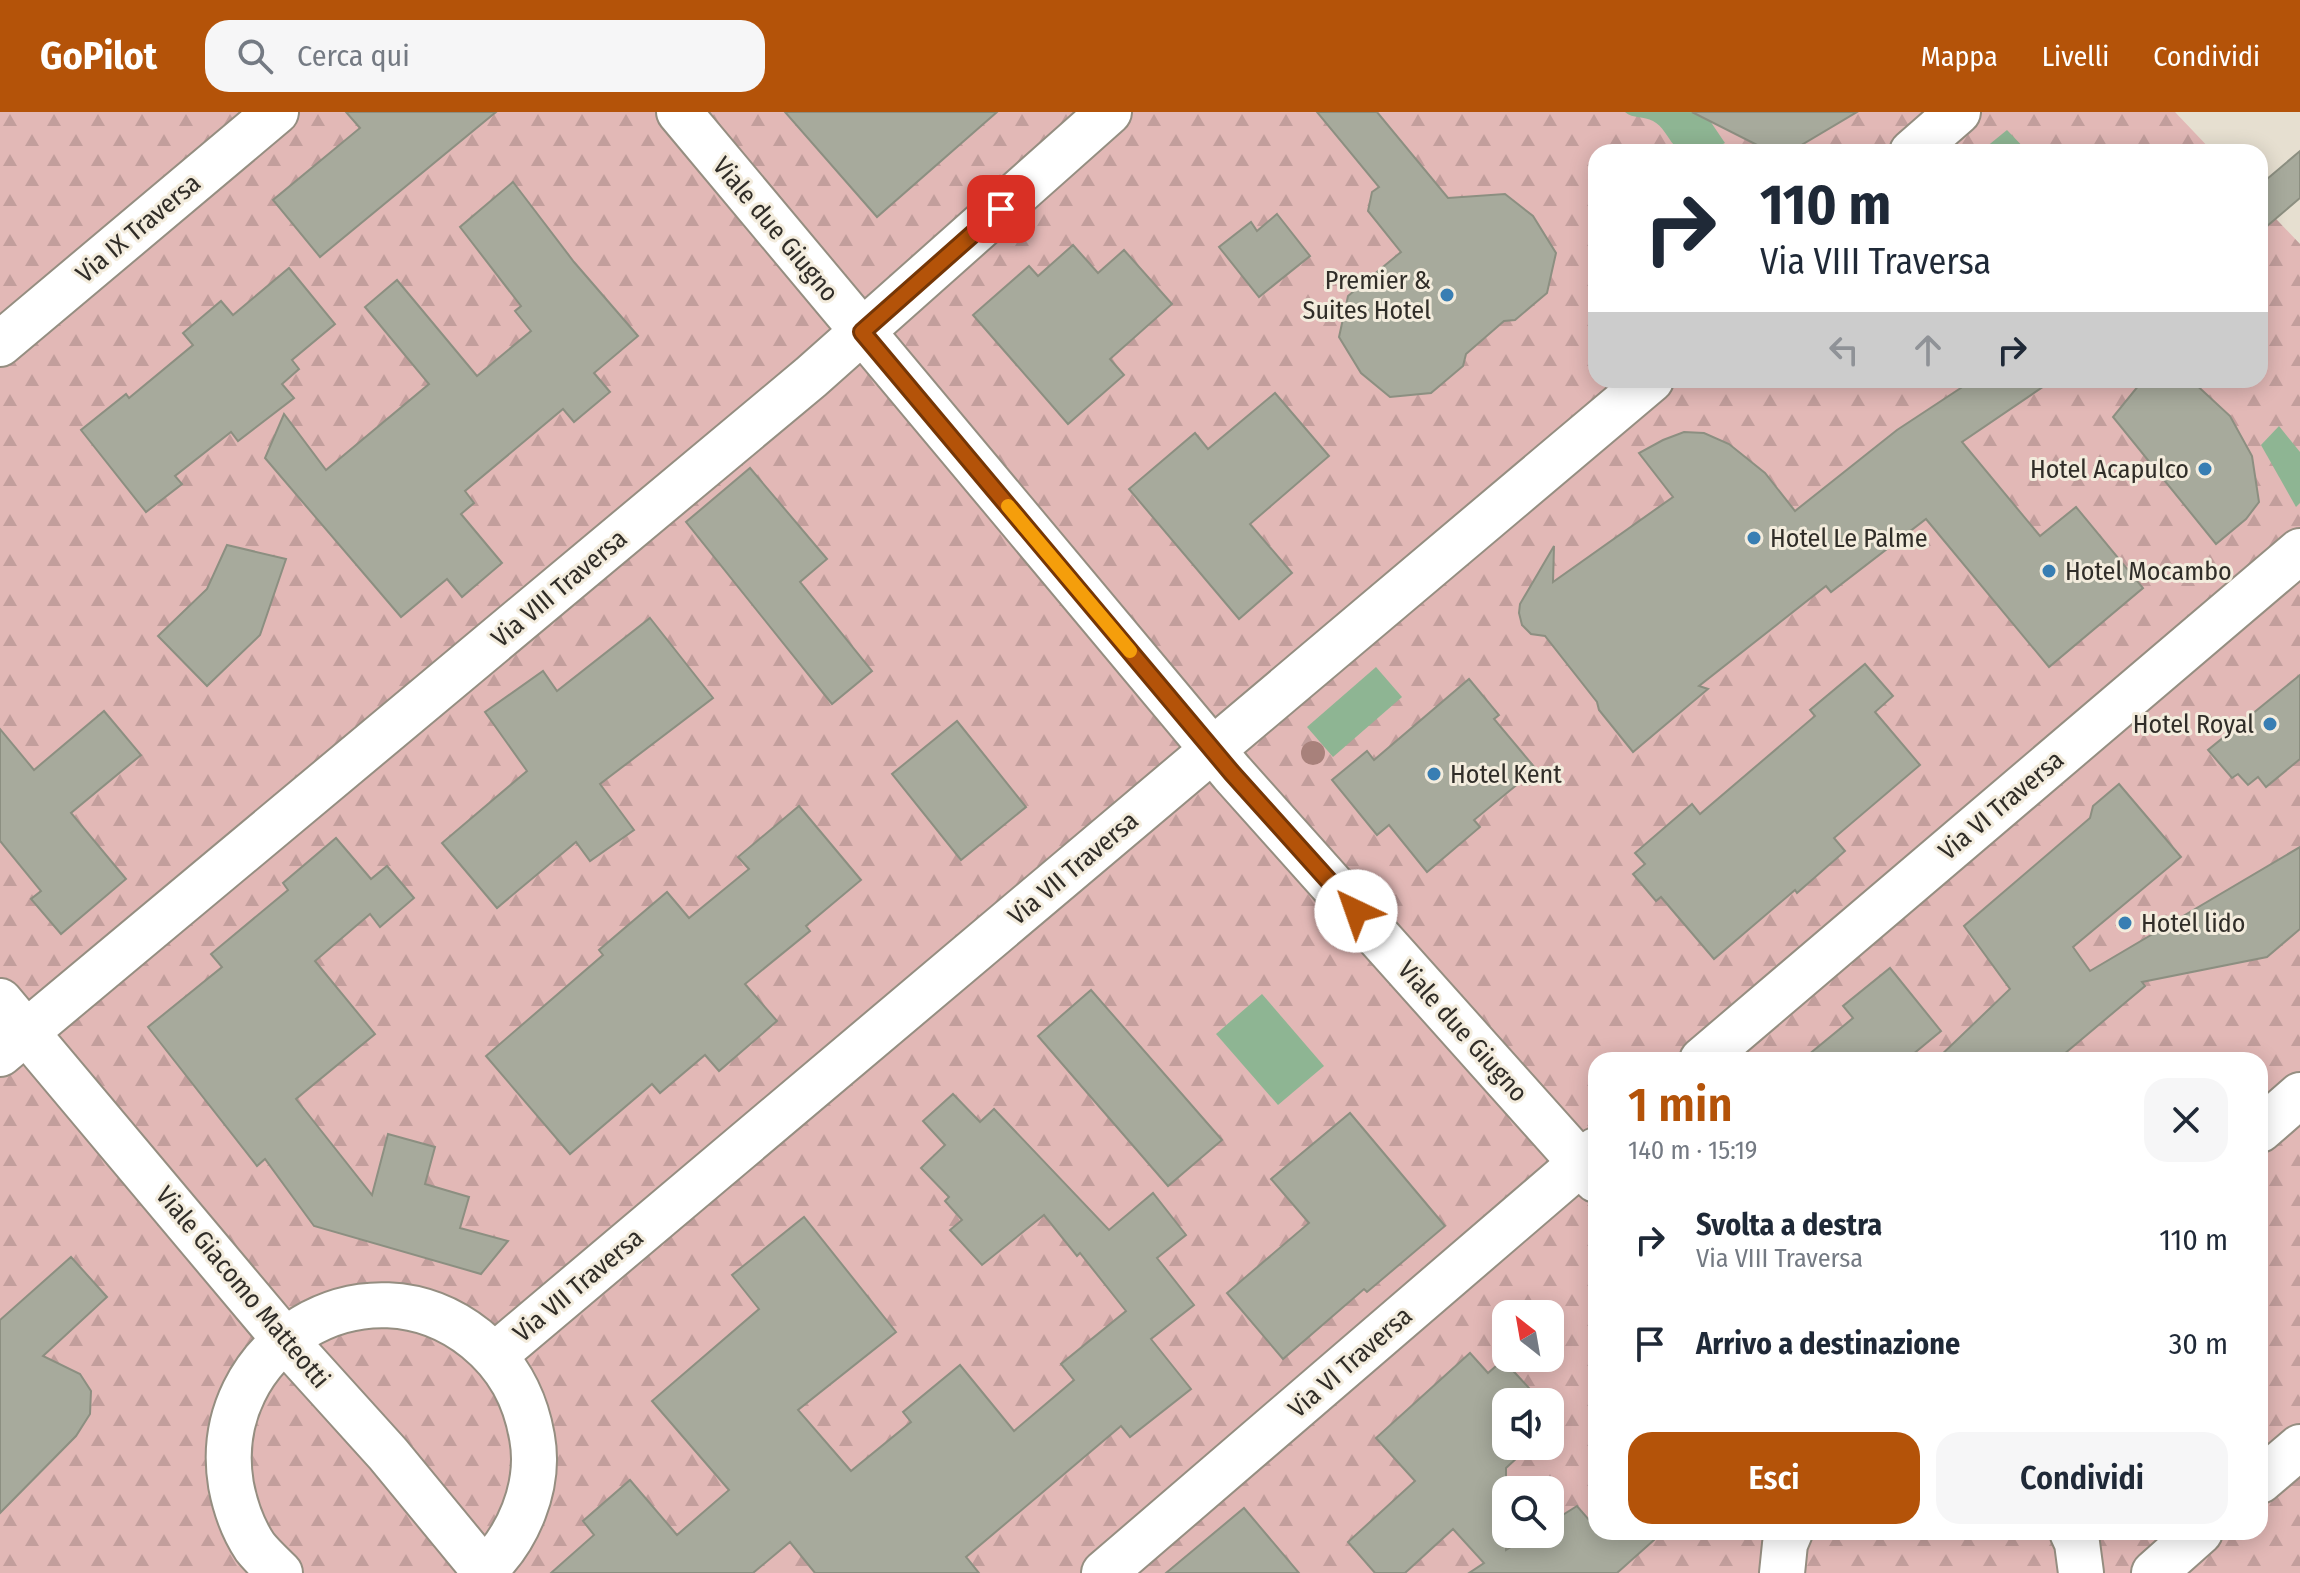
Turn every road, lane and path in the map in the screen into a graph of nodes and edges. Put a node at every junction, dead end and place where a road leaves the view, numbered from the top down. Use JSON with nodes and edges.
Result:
{"nodes":[{"id":1,"x":276,"y":112,"type":"edge"},
{"id":2,"x":679,"y":112,"type":"edge"},
{"id":3,"x":1109,"y":112,"type":"edge"},
{"id":4,"x":1958,"y":112,"type":"edge"},
{"id":5,"x":1921,"y":144,"type":"edge"},
{"id":6,"x":862,"y":332,"type":"junction"},
{"id":7,"x":0,"y":344,"type":"edge"},
{"id":8,"x":1642,"y":388,"type":"edge"},
{"id":9,"x":2300,"y":551,"type":"edge"},
{"id":10,"x":1213,"y":749,"type":"junction"},
{"id":11,"x":9,"y":1029,"type":"edge"},
{"id":12,"x":1711,"y":1052,"type":"edge"},
{"id":13,"x":2300,"y":1095,"type":"edge"},
{"id":14,"x":2268,"y":1123,"type":"edge"},
{"id":15,"x":1588,"y":1161,"type":"edge"},
{"id":16,"x":1588,"y":1167,"type":"edge"},
{"id":17,"x":284,"y":1339,"type":"junction"},
{"id":18,"x":495,"y":1355,"type":"junction"},
{"id":19,"x":2300,"y":1447,"type":"edge"},
{"id":20,"x":2268,"y":1474,"type":"edge"},
{"id":21,"x":1787,"y":1540,"type":"edge"},
{"id":22,"x":2074,"y":1540,"type":"edge"},
{"id":23,"x":2191,"y":1540,"type":"edge"},
{"id":24,"x":484,"y":1572,"type":"edge"},
{"id":25,"x":280,"y":1573,"type":"edge"},
{"id":26,"x":1104,"y":1573,"type":"edge"},
{"id":27,"x":1782,"y":1573,"type":"edge"},
{"id":28,"x":2081,"y":1573,"type":"edge"},
{"id":29,"x":2154,"y":1573,"type":"edge"}],
"edges":[{"from":1,"to":7,"type":"street","name":"Via IX Traversa"},
{"from":2,"to":6,"type":"street","name":"Viale due Giugno"},
{"from":3,"to":6,"type":"street","name":"Via VIII Traversa"},
{"from":4,"to":5,"type":"street"},
{"from":6,"to":10,"type":"street","name":"Viale due Giugno"},
{"from":6,"to":11,"type":"street","name":"Via VIII Traversa"},
{"from":8,"to":10,"type":"street","name":"Via VII Traversa"},
{"from":9,"to":12,"type":"street","name":"Via VI Traversa"},
{"from":10,"to":15,"type":"street","name":"Viale due Giugno"},
{"from":10,"to":18,"type":"street","name":"Via VII Traversa"},
{"from":11,"to":17,"type":"street","name":"Viale Giacomo Matteotti"},
{"from":13,"to":14,"type":"street"},
{"from":16,"to":26,"type":"street","name":"Via VI Traversa"},
{"from":17,"to":18,"type":"street"},
{"from":17,"to":24,"type":"street","name":"Viale Giacomo Matteotti"},
{"from":17,"to":25,"type":"street"},
{"from":18,"to":24,"type":"street"},
{"from":19,"to":20,"type":"street"},
{"from":21,"to":27,"type":"street"},
{"from":22,"to":28,"type":"street"},
{"from":23,"to":29,"type":"street"}]}
